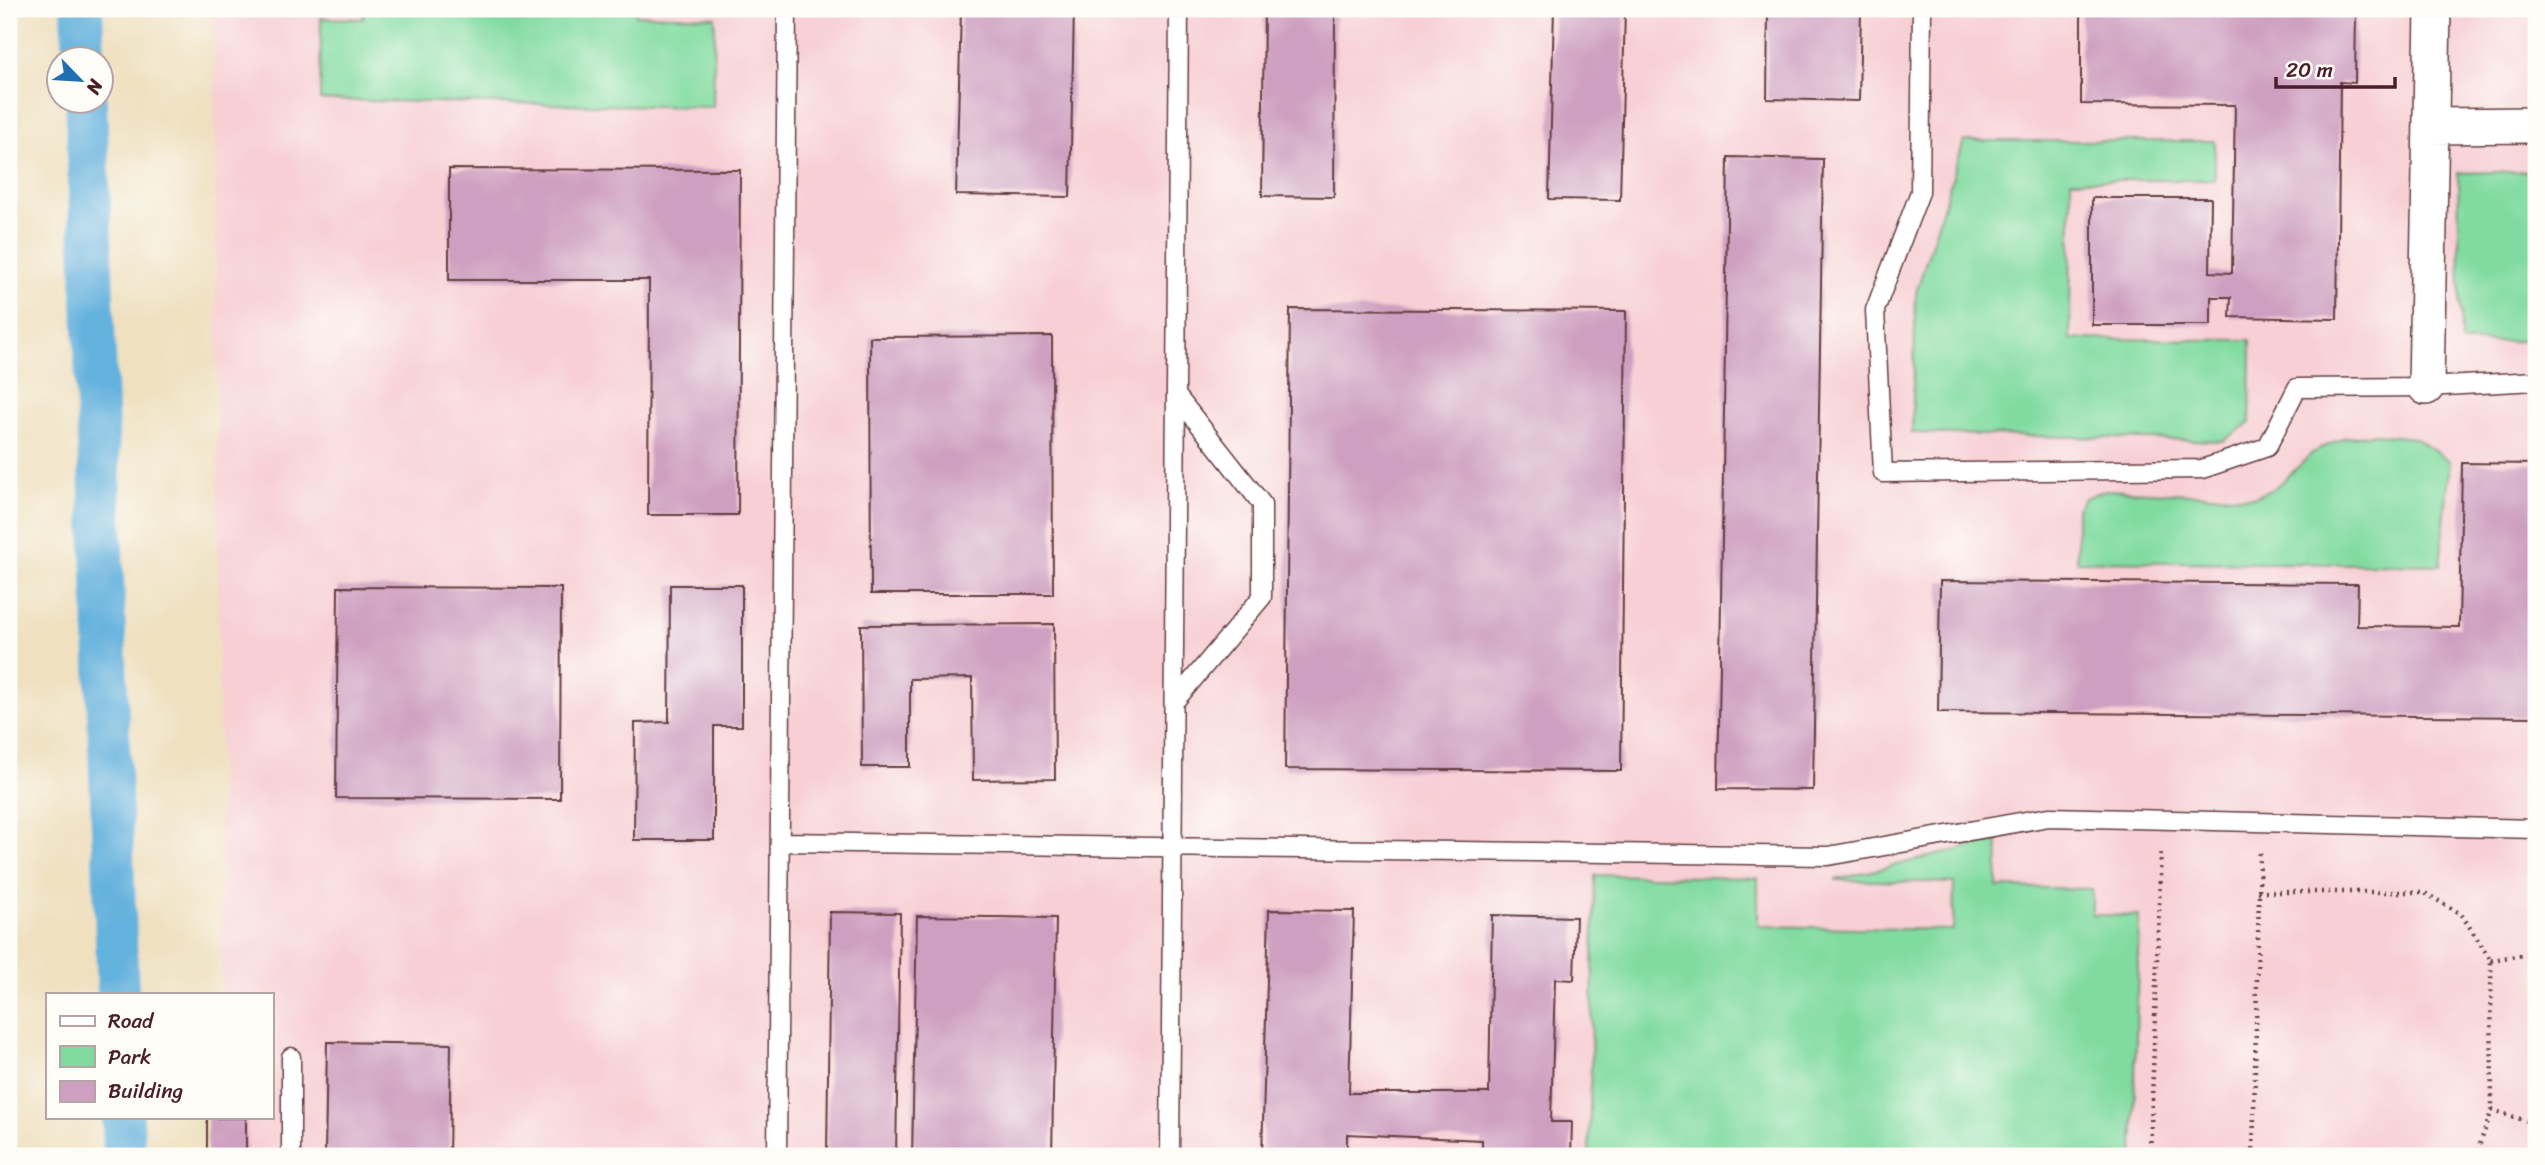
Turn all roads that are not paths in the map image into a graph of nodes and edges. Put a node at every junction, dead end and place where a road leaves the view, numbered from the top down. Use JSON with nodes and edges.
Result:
{"nodes":[{"id":1,"x":787,"y":9,"type":"edge"},
{"id":2,"x":1179,"y":9,"type":"edge"},
{"id":3,"x":1922,"y":9,"type":"edge"},
{"id":4,"x":2433,"y":9,"type":"edge"},
{"id":5,"x":2536,"y":125,"type":"edge"},
{"id":6,"x":2431,"y":126,"type":"junction"},
{"id":7,"x":2536,"y":382,"type":"edge"},
{"id":8,"x":2427,"y":387,"type":"junction"},
{"id":9,"x":1176,"y":395,"type":"junction"},
{"id":10,"x":1174,"y":702,"type":"junction"},
{"id":11,"x":2536,"y":829,"type":"edge"},
{"id":12,"x":780,"y":842,"type":"junction"},
{"id":13,"x":1172,"y":846,"type":"junction"},
{"id":14,"x":291,"y":1057,"type":"dead end"},
{"id":15,"x":291,"y":1156,"type":"edge"},
{"id":16,"x":777,"y":1156,"type":"edge"},
{"id":17,"x":1170,"y":1156,"type":"edge"}],
"edges":[{"from":1,"to":12,"type":"lane"},
{"from":2,"to":9,"type":"lane"},
{"from":3,"to":8,"type":"lane"},
{"from":4,"to":6,"type":"street"},
{"from":5,"to":6,"type":"street"},
{"from":6,"to":8,"type":"street"},
{"from":7,"to":8,"type":"lane"},
{"from":9,"to":10,"type":"lane"},
{"from":9,"to":10,"type":"lane"},
{"from":10,"to":13,"type":"lane"},
{"from":11,"to":13,"type":"lane"},
{"from":12,"to":13,"type":"lane"},
{"from":12,"to":16,"type":"lane"},
{"from":13,"to":17,"type":"lane"},
{"from":14,"to":15,"type":"lane"}]}
